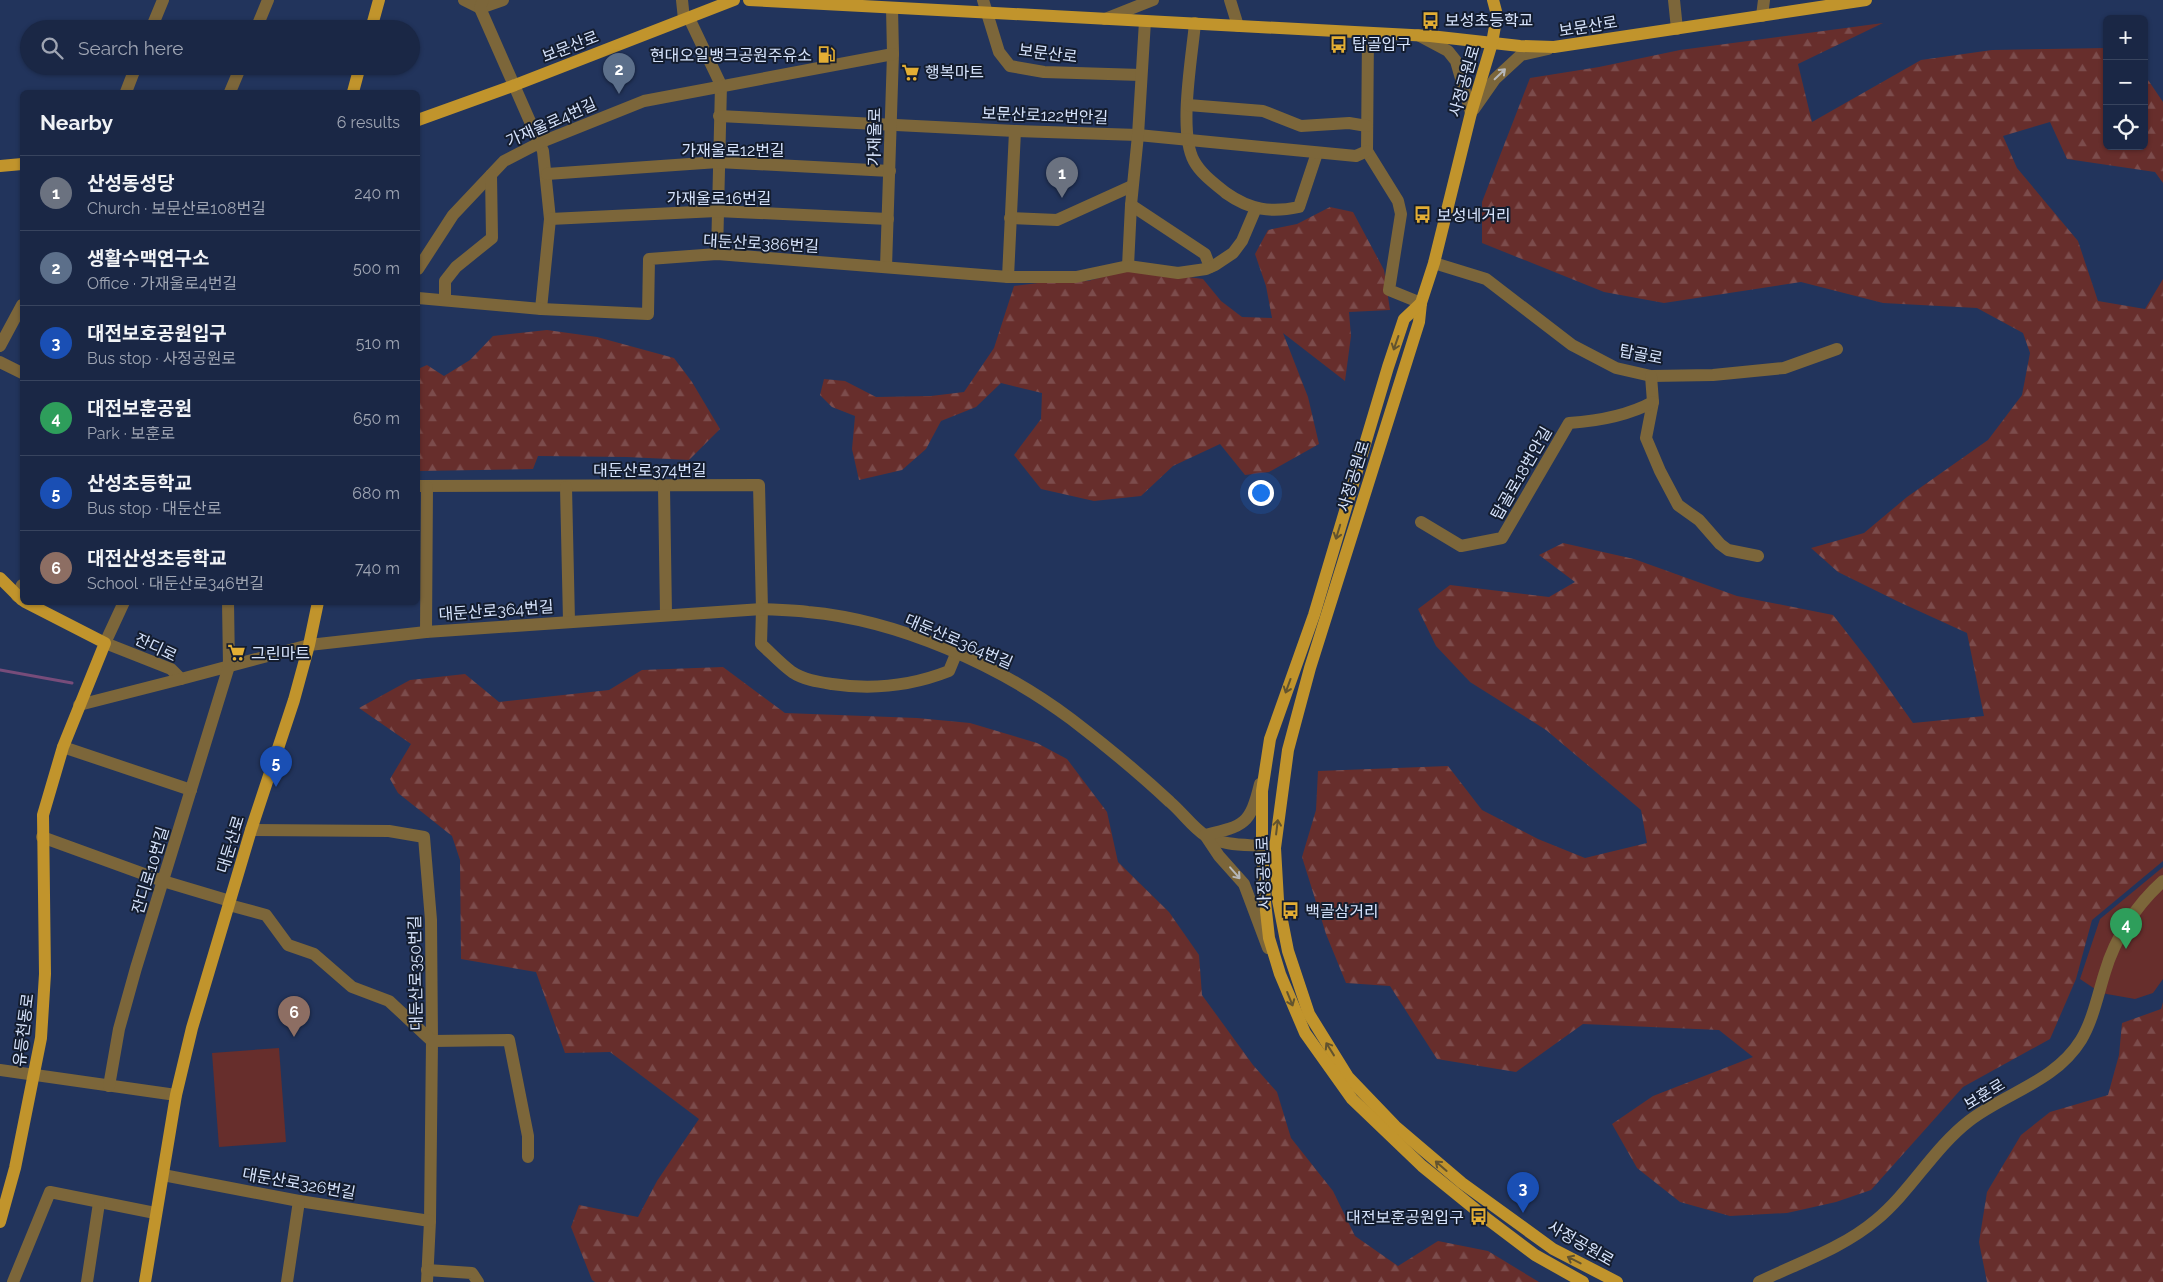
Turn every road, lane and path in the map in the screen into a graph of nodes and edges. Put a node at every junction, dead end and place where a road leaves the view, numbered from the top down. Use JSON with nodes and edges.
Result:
{"nodes":[{"id":1,"x":163,"y":0,"type":"edge"},
{"id":2,"x":268,"y":0,"type":"edge"},
{"id":3,"x":379,"y":0,"type":"edge"},
{"id":4,"x":464,"y":0,"type":"edge"},
{"id":5,"x":503,"y":0,"type":"edge"},
{"id":6,"x":682,"y":0,"type":"edge"},
{"id":7,"x":734,"y":0,"type":"edge"},
{"id":8,"x":749,"y":0,"type":"edge"},
{"id":9,"x":1153,"y":0,"type":"edge"},
{"id":10,"x":1230,"y":0,"type":"edge"},
{"id":11,"x":1493,"y":0,"type":"edge"},
{"id":12,"x":1674,"y":0,"type":"edge"},
{"id":13,"x":1764,"y":0,"type":"edge"},
{"id":14,"x":1866,"y":0,"type":"edge"},
{"id":15,"x":482,"y":4,"type":"edge"},
{"id":16,"x":984,"y":6,"type":"edge"},
{"id":17,"x":892,"y":8,"type":"junction"},
{"id":18,"x":1762,"y":16,"type":"junction"},
{"id":19,"x":686,"y":18,"type":"junction"},
{"id":20,"x":1105,"y":19,"type":"junction"},
{"id":21,"x":155,"y":20,"type":"edge"},
{"id":22,"x":260,"y":20,"type":"edge"},
{"id":23,"x":373,"y":20,"type":"edge"},
{"id":24,"x":1145,"y":21,"type":"junction"},
{"id":25,"x":1195,"y":23,"type":"junction"},
{"id":26,"x":1238,"y":26,"type":"junction"},
{"id":27,"x":1677,"y":29,"type":"junction"},
{"id":28,"x":1368,"y":32,"type":"junction"},
{"id":29,"x":1418,"y":35,"type":"junction"},
{"id":30,"x":1492,"y":43,"type":"junction"},
{"id":31,"x":1554,"y":47,"type":"junction"},
{"id":32,"x":893,"y":54,"type":"junction"},
{"id":33,"x":133,"y":75,"type":"edge"},
{"id":34,"x":237,"y":75,"type":"edge"},
{"id":35,"x":358,"y":75,"type":"edge"},
{"id":36,"x":1141,"y":76,"type":"junction"},
{"id":37,"x":515,"y":85,"type":"junction"},
{"id":38,"x":721,"y":85,"type":"junction"},
{"id":39,"x":127,"y":90,"type":"edge"},
{"id":40,"x":231,"y":90,"type":"edge"},
{"id":41,"x":354,"y":90,"type":"edge"},
{"id":42,"x":1188,"y":105,"type":"junction"},
{"id":43,"x":1471,"y":113,"type":"junction"},
{"id":44,"x":719,"y":116,"type":"junction"},
{"id":45,"x":420,"y":119,"type":"edge"},
{"id":46,"x":890,"y":124,"type":"junction"},
{"id":47,"x":1367,"y":126,"type":"junction"},
{"id":48,"x":1014,"y":131,"type":"junction"},
{"id":49,"x":1138,"y":135,"type":"junction"},
{"id":50,"x":1187,"y":139,"type":"junction"},
{"id":51,"x":539,"y":143,"type":"junction"},
{"id":52,"x":1367,"y":151,"type":"junction"},
{"id":53,"x":1317,"y":153,"type":"junction"},
{"id":54,"x":718,"y":162,"type":"junction"},
{"id":55,"x":20,"y":164,"type":"edge"},
{"id":56,"x":0,"y":166,"type":"edge"},
{"id":57,"x":890,"y":172,"type":"junction"},
{"id":58,"x":546,"y":174,"type":"junction"},
{"id":59,"x":491,"y":175,"type":"junction"},
{"id":60,"x":1132,"y":186,"type":"junction"},
{"id":61,"x":1131,"y":205,"type":"junction"},
{"id":62,"x":1256,"y":208,"type":"junction"},
{"id":63,"x":717,"y":211,"type":"junction"},
{"id":64,"x":1010,"y":218,"type":"junction"},
{"id":65,"x":550,"y":219,"type":"junction"},
{"id":66,"x":888,"y":219,"type":"junction"},
{"id":67,"x":717,"y":254,"type":"junction"},
{"id":68,"x":1434,"y":263,"type":"junction"},
{"id":69,"x":420,"y":266,"type":"edge"},
{"id":70,"x":1128,"y":266,"type":"junction"},
{"id":71,"x":886,"y":267,"type":"junction"},
{"id":72,"x":1210,"y":267,"type":"junction"},
{"id":73,"x":1008,"y":277,"type":"junction"},
{"id":74,"x":420,"y":298,"type":"edge"},
{"id":75,"x":445,"y":300,"type":"junction"},
{"id":76,"x":1421,"y":303,"type":"junction"},
{"id":77,"x":20,"y":309,"type":"edge"},
{"id":78,"x":541,"y":309,"type":"junction"},
{"id":79,"x":0,"y":346,"type":"edge"},
{"id":80,"x":1837,"y":349,"type":"dead end"},
{"id":81,"x":0,"y":362,"type":"edge"},
{"id":82,"x":20,"y":372,"type":"edge"},
{"id":83,"x":1651,"y":376,"type":"junction"},
{"id":84,"x":1653,"y":402,"type":"junction"},
{"id":85,"x":664,"y":486,"type":"junction"},
{"id":86,"x":422,"y":487,"type":"edge"},
{"id":87,"x":566,"y":487,"type":"junction"},
{"id":88,"x":1422,"y":522,"type":"dead end"},
{"id":89,"x":1758,"y":556,"type":"dead end"},
{"id":90,"x":0,"y":578,"type":"edge"},
{"id":91,"x":20,"y":594,"type":"edge"},
{"id":92,"x":38,"y":605,"type":"edge"},
{"id":93,"x":123,"y":605,"type":"edge"},
{"id":94,"x":228,"y":605,"type":"edge"},
{"id":95,"x":317,"y":605,"type":"edge"},
{"id":96,"x":762,"y":609,"type":"junction"},
{"id":97,"x":666,"y":614,"type":"junction"},
{"id":98,"x":569,"y":621,"type":"junction"},
{"id":99,"x":426,"y":632,"type":"junction"},
{"id":100,"x":105,"y":643,"type":"junction"},
{"id":101,"x":309,"y":645,"type":"junction"},
{"id":102,"x":956,"y":654,"type":"junction"},
{"id":103,"x":229,"y":666,"type":"junction"},
{"id":104,"x":181,"y":679,"type":"junction"},
{"id":105,"x":79,"y":705,"type":"junction"},
{"id":106,"x":63,"y":747,"type":"junction"},
{"id":107,"x":1266,"y":760,"type":"junction"},
{"id":108,"x":191,"y":790,"type":"junction"},
{"id":109,"x":250,"y":830,"type":"junction"},
{"id":110,"x":1205,"y":835,"type":"junction"},
{"id":111,"x":42,"y":837,"type":"junction"},
{"id":112,"x":1262,"y":846,"type":"junction"},
{"id":113,"x":1275,"y":848,"type":"junction"},
{"id":114,"x":164,"y":881,"type":"junction"},
{"id":115,"x":2163,"y":881,"type":"edge"},
{"id":116,"x":229,"y":903,"type":"junction"},
{"id":117,"x":1280,"y":974,"type":"junction"},
{"id":118,"x":432,"y":1041,"type":"junction"},
{"id":119,"x":0,"y":1070,"type":"edge"},
{"id":120,"x":34,"y":1076,"type":"junction"},
{"id":121,"x":109,"y":1086,"type":"junction"},
{"id":122,"x":176,"y":1096,"type":"junction"},
{"id":123,"x":528,"y":1157,"type":"dead end"},
{"id":124,"x":162,"y":1175,"type":"junction"},
{"id":125,"x":300,"y":1201,"type":"junction"},
{"id":126,"x":99,"y":1203,"type":"junction"},
{"id":127,"x":155,"y":1213,"type":"junction"},
{"id":128,"x":430,"y":1221,"type":"junction"},
{"id":129,"x":0,"y":1222,"type":"edge"},
{"id":130,"x":427,"y":1276,"type":"edge"},
{"id":131,"x":13,"y":1282,"type":"edge"},
{"id":132,"x":87,"y":1282,"type":"edge"},
{"id":133,"x":145,"y":1282,"type":"edge"},
{"id":134,"x":287,"y":1282,"type":"edge"},
{"id":135,"x":478,"y":1282,"type":"edge"},
{"id":136,"x":1584,"y":1282,"type":"edge"},
{"id":137,"x":1617,"y":1282,"type":"edge"},
{"id":138,"x":1760,"y":1282,"type":"edge"}],
"edges":[{"from":1,"to":21,"type":"street"},
{"from":2,"to":22,"type":"street"},
{"from":3,"to":23,"type":"main road"},
{"from":4,"to":15,"type":"street"},
{"from":5,"to":15,"type":"street"},
{"from":6,"to":19,"type":"street"},
{"from":7,"to":19,"type":"main road","name":"보문산로"},
{"from":8,"to":17,"type":"main road","name":"보문산로"},
{"from":9,"to":20,"type":"street"},
{"from":10,"to":26,"type":"street"},
{"from":11,"to":30,"type":"main road","name":"사정공원로"},
{"from":12,"to":27,"type":"street"},
{"from":13,"to":18,"type":"street"},
{"from":14,"to":18,"type":"main road","name":"보문산로"},
{"from":15,"to":37,"type":"street"},
{"from":16,"to":17,"type":"main road","name":"보문산로"},
{"from":16,"to":20,"type":"main road","name":"보문산로"},
{"from":16,"to":36,"type":"street","name":"보문산로"},
{"from":17,"to":32,"type":"street","name":"가재울로"},
{"from":18,"to":27,"type":"main road","name":"보문산로"},
{"from":19,"to":37,"type":"main road","name":"보문산로"},
{"from":19,"to":38,"type":"street"},
{"from":20,"to":24,"type":"main road","name":"보문산로"},
{"from":24,"to":25,"type":"main road","name":"보문산로"},
{"from":24,"to":36,"type":"street"},
{"from":25,"to":26,"type":"main road","name":"보문산로"},
{"from":25,"to":42,"type":"street"},
{"from":26,"to":28,"type":"main road","name":"보문산로"},
{"from":27,"to":31,"type":"main road","name":"보문산로"},
{"from":28,"to":29,"type":"main road","name":"보문산로"},
{"from":28,"to":47,"type":"street"},
{"from":29,"to":30,"type":"main road","name":"보문산로"},
{"from":29,"to":43,"type":"street"},
{"from":30,"to":31,"type":"main road","name":"보문산로"},
{"from":30,"to":43,"type":"main road","name":"사정공원로"},
{"from":43,"to":31,"type":"street","one_way":true},
{"from":32,"to":38,"type":"street","name":"가재울로4번길"},
{"from":32,"to":46,"type":"street","name":"가재울로"},
{"from":33,"to":39,"type":"street"},
{"from":34,"to":40,"type":"street"},
{"from":35,"to":41,"type":"main road"},
{"from":36,"to":49,"type":"street"},
{"from":37,"to":45,"type":"main road","name":"보문산로"},
{"from":37,"to":51,"type":"street"},
{"from":38,"to":44,"type":"street"},
{"from":38,"to":51,"type":"street","name":"가재울로4번길"},
{"from":42,"to":47,"type":"street"},
{"from":42,"to":50,"type":"street"},
{"from":43,"to":68,"type":"main road","name":"사정공원로"},
{"from":44,"to":46,"type":"street","name":"보문산로122번안길"},
{"from":44,"to":54,"type":"street"},
{"from":46,"to":48,"type":"street","name":"보문산로122번안길"},
{"from":46,"to":57,"type":"street","name":"가재울로"},
{"from":47,"to":52,"type":"street"},
{"from":48,"to":49,"type":"street","name":"보문산로122번안길"},
{"from":48,"to":64,"type":"street"},
{"from":49,"to":50,"type":"street","name":"보문산로122번안길"},
{"from":49,"to":60,"type":"street"},
{"from":50,"to":53,"type":"street","name":"보문산로122번안길"},
{"from":50,"to":62,"type":"street"},
{"from":51,"to":58,"type":"street"},
{"from":51,"to":59,"type":"street","name":"가재울로4번길"},
{"from":52,"to":53,"type":"street","name":"보문산로122번안길"},
{"from":52,"to":76,"type":"street"},
{"from":53,"to":62,"type":"street"},
{"from":54,"to":57,"type":"street","name":"가재울로12번길"},
{"from":54,"to":58,"type":"street","name":"가재울로12번길"},
{"from":54,"to":63,"type":"street"},
{"from":55,"to":56,"type":"main road"},
{"from":57,"to":66,"type":"street","name":"가재울로"},
{"from":58,"to":65,"type":"street"},
{"from":59,"to":69,"type":"street","name":"가재울로4번길"},
{"from":59,"to":75,"type":"street"},
{"from":60,"to":61,"type":"street"},
{"from":60,"to":64,"type":"street"},
{"from":61,"to":70,"type":"street"},
{"from":61,"to":72,"type":"street"},
{"from":62,"to":72,"type":"street","name":"대둔산로386번길"},
{"from":63,"to":65,"type":"street","name":"가재울로16번길"},
{"from":63,"to":66,"type":"street","name":"가재울로16번길"},
{"from":63,"to":67,"type":"street"},
{"from":64,"to":73,"type":"street"},
{"from":65,"to":78,"type":"street"},
{"from":66,"to":71,"type":"street","name":"가재울로"},
{"from":67,"to":71,"type":"street","name":"대둔산로386번길"},
{"from":67,"to":78,"type":"street","name":"대둔산로386번길"},
{"from":68,"to":76,"type":"main road","name":"사정공원로"},
{"from":68,"to":83,"type":"street","name":"탑골로"},
{"from":70,"to":72,"type":"street","name":"대둔산로386번길"},
{"from":70,"to":73,"type":"street","name":"대둔산로386번길"},
{"from":71,"to":73,"type":"street","name":"대둔산로386번길"},
{"from":74,"to":75,"type":"street","name":"대둔산로386번길"},
{"from":75,"to":78,"type":"street","name":"대둔산로386번길"},
{"from":76,"to":107,"type":"main road","name":"사정공원로","one_way":true},
{"from":113,"to":76,"type":"main road","name":"사정공원로","one_way":true},
{"from":77,"to":79,"type":"street"},
{"from":80,"to":83,"type":"street","name":"탑골로"},
{"from":81,"to":82,"type":"street"},
{"from":83,"to":84,"type":"street"},
{"from":84,"to":88,"type":"street","name":"탑골로18번안길"},
{"from":84,"to":89,"type":"street"},
{"from":85,"to":87,"type":"street","name":"대둔산로374번길"},
{"from":85,"to":96,"type":"street","name":"대둔산로374번길"},
{"from":85,"to":97,"type":"street"},
{"from":86,"to":87,"type":"street","name":"대둔산로374번길"},
{"from":86,"to":99,"type":"street","name":"대둔산로364번길"},
{"from":87,"to":98,"type":"street","name":"대둔산로364번길"},
{"from":90,"to":91,"type":"main road"},
{"from":92,"to":100,"type":"main road"},
{"from":93,"to":100,"type":"street"},
{"from":94,"to":103,"type":"street","name":"잔디로10번길"},
{"from":95,"to":101,"type":"main road","name":"대둔산로"},
{"from":96,"to":97,"type":"street","name":"대둔산로364번길"},
{"from":96,"to":102,"type":"street","name":"대둔산로364번길"},
{"from":96,"to":102,"type":"street"},
{"from":97,"to":98,"type":"street","name":"대둔산로364번길"},
{"from":98,"to":99,"type":"street","name":"대둔산로364번길"},
{"from":99,"to":101,"type":"street","name":"대둔산로364번길"},
{"from":100,"to":104,"type":"street","name":"잔디로"},
{"from":100,"to":105,"type":"main road","name":"유등천동로"},
{"from":101,"to":103,"type":"street","name":"잔디로"},
{"from":101,"to":109,"type":"main road","name":"대둔산로"},
{"from":102,"to":110,"type":"street","name":"대둔산로364번길"},
{"from":103,"to":104,"type":"street","name":"잔디로"},
{"from":103,"to":108,"type":"street","name":"잔디로10번길"},
{"from":104,"to":105,"type":"street"},
{"from":105,"to":106,"type":"main road","name":"유등천동로"},
{"from":106,"to":108,"type":"street"},
{"from":106,"to":111,"type":"main road","name":"유등천동로"},
{"from":107,"to":110,"type":"street"},
{"from":107,"to":112,"type":"main road","name":"사정공원로"},
{"from":108,"to":114,"type":"street","name":"잔디로10번길"},
{"from":109,"to":116,"type":"main road","name":"대둔산로"},
{"from":109,"to":118,"type":"street","name":"대둔산로350번길"},
{"from":110,"to":112,"type":"street","name":"대둔산로364번길"},
{"from":110,"to":117,"type":"street","one_way":true},
{"from":111,"to":114,"type":"street"},
{"from":111,"to":120,"type":"main road","name":"유등천동로"},
{"from":112,"to":113,"type":"street","name":"대둔산로364번길"},
{"from":112,"to":117,"type":"main road","name":"사정공원로"},
{"from":137,"to":113,"type":"main road","name":"사정공원로","one_way":true},
{"from":114,"to":116,"type":"street"},
{"from":114,"to":121,"type":"street","name":"잔디로10번길"},
{"from":115,"to":138,"type":"street","name":"보훈로"},
{"from":116,"to":118,"type":"street"},
{"from":116,"to":122,"type":"main road","name":"대둔산로"},
{"from":117,"to":136,"type":"main road","name":"사정공원로","one_way":true},
{"from":118,"to":123,"type":"street"},
{"from":118,"to":128,"type":"street","name":"대둔산로350번길"},
{"from":119,"to":120,"type":"street"},
{"from":120,"to":121,"type":"street"},
{"from":120,"to":129,"type":"main road","name":"유등천동로"},
{"from":121,"to":122,"type":"street"},
{"from":122,"to":124,"type":"main road","name":"대둔산로"},
{"from":124,"to":125,"type":"street","name":"대둔산로326번길"},
{"from":124,"to":127,"type":"main road","name":"대둔산로"},
{"from":125,"to":128,"type":"street","name":"대둔산로326번길"},
{"from":125,"to":134,"type":"street"},
{"from":126,"to":127,"type":"street"},
{"from":126,"to":131,"type":"street"},
{"from":126,"to":132,"type":"street"},
{"from":127,"to":133,"type":"main road","name":"대둔산로"},
{"from":128,"to":130,"type":"street","name":"대둔산로350번길"},
{"from":130,"to":135,"type":"street"}]}
